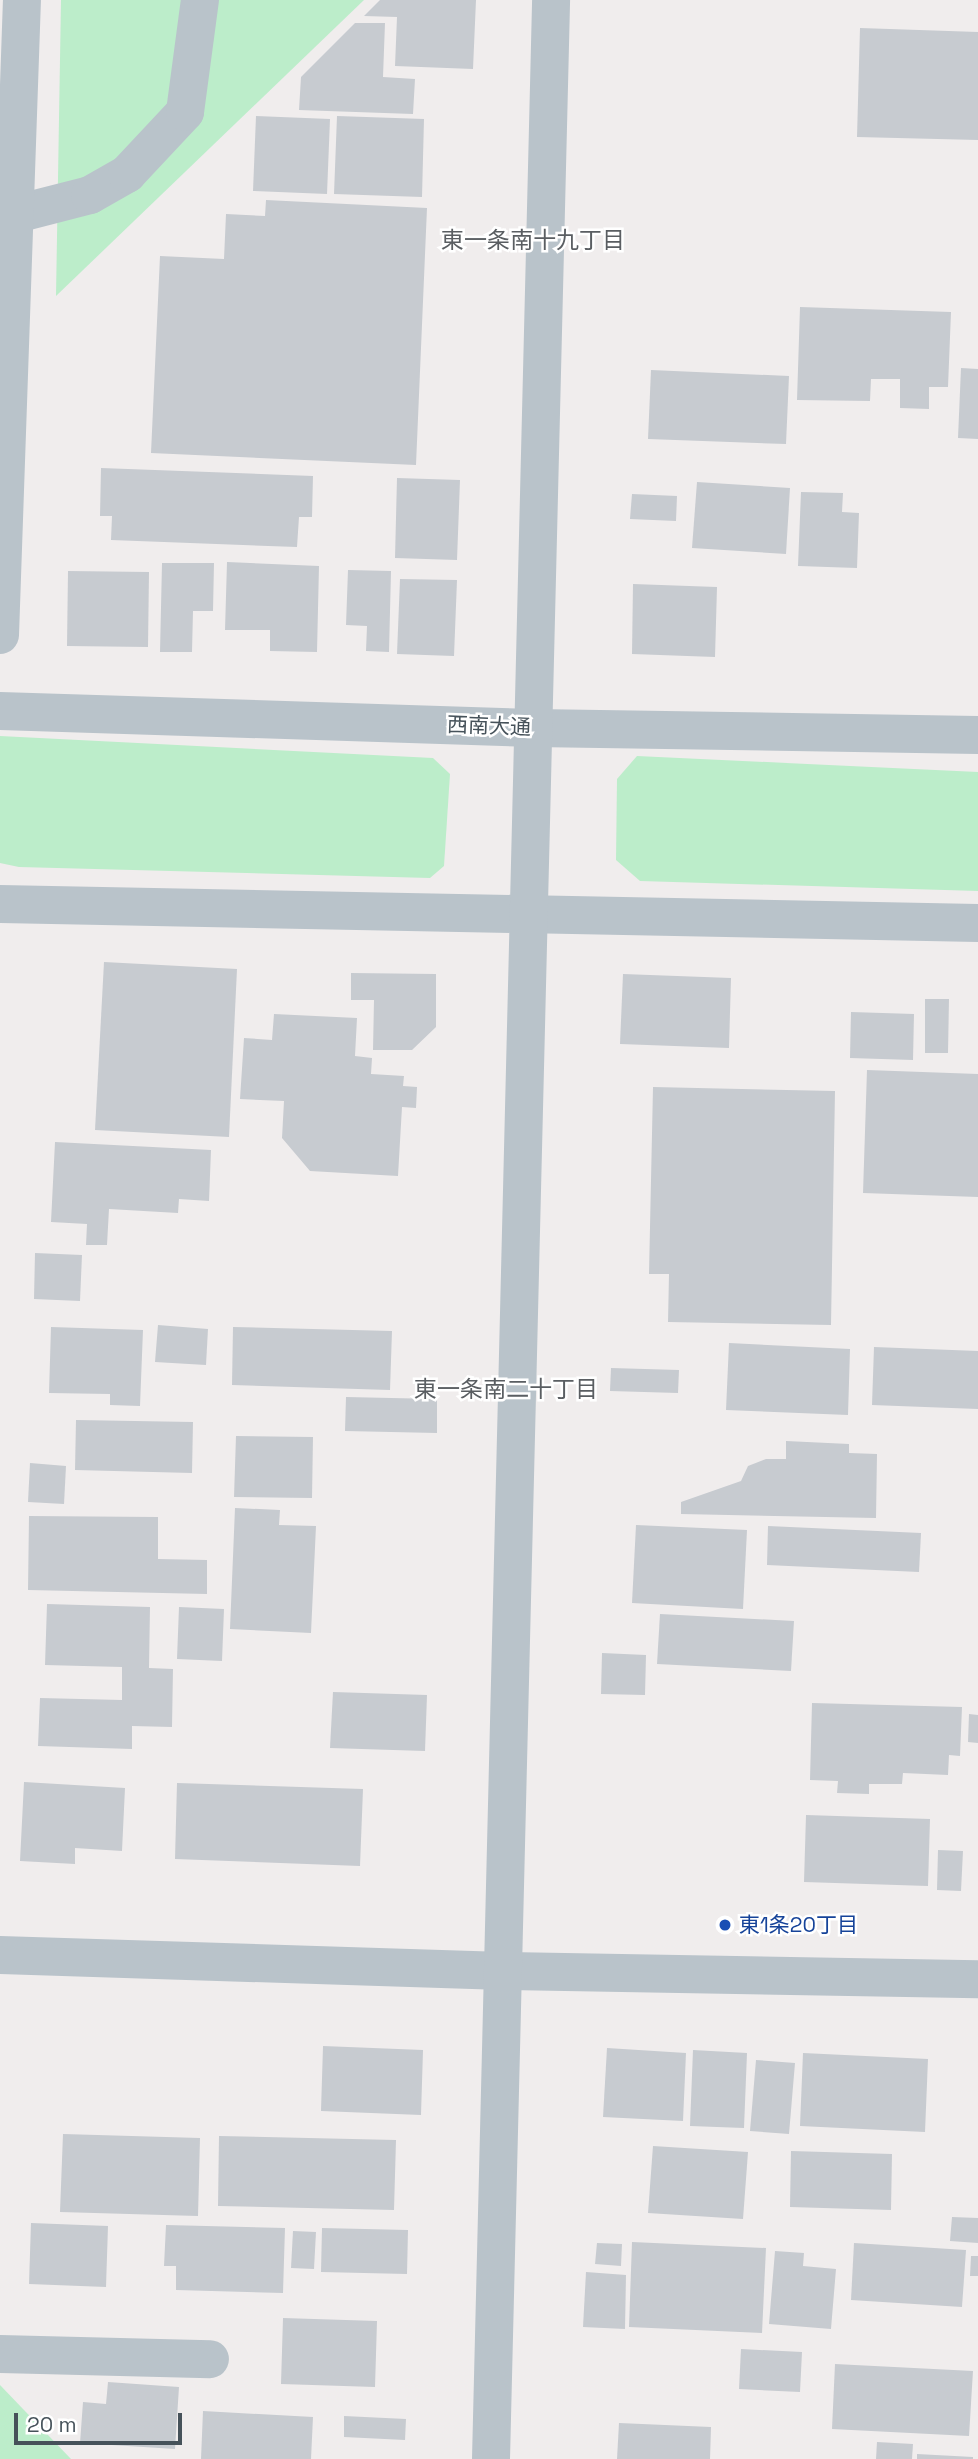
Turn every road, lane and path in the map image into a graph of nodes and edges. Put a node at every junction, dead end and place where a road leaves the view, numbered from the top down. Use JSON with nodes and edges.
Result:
{"nodes":[{"id":1,"x":22,"y":0,"type":"edge"},
{"id":2,"x":200,"y":0,"type":"edge"},
{"id":3,"x":551,"y":0,"type":"edge"},
{"id":4,"x":8,"y":214,"type":"edge"},
{"id":5,"x":0,"y":635,"type":"edge"},
{"id":6,"x":0,"y":711,"type":"edge"},
{"id":7,"x":534,"y":727,"type":"junction"},
{"id":8,"x":978,"y":735,"type":"edge"},
{"id":9,"x":0,"y":904,"type":"edge"},
{"id":10,"x":531,"y":915,"type":"junction"},
{"id":11,"x":978,"y":923,"type":"edge"},
{"id":12,"x":0,"y":1955,"type":"edge"},
{"id":13,"x":505,"y":1971,"type":"junction"},
{"id":14,"x":978,"y":1979,"type":"edge"},
{"id":15,"x":0,"y":2354,"type":"edge"},
{"id":16,"x":210,"y":2360,"type":"dead end"},
{"id":17,"x":491,"y":2459,"type":"edge"}],
"edges":[{"from":1,"to":4,"type":"street"},
{"from":2,"to":4,"type":"street"},
{"from":3,"to":7,"type":"street"},
{"from":4,"to":5,"type":"street"},
{"from":6,"to":7,"type":"street","name":"西南大通"},
{"from":7,"to":8,"type":"street","name":"西南大通"},
{"from":7,"to":10,"type":"street"},
{"from":9,"to":10,"type":"street"},
{"from":10,"to":11,"type":"street"},
{"from":10,"to":13,"type":"street"},
{"from":12,"to":13,"type":"street"},
{"from":13,"to":14,"type":"street"},
{"from":13,"to":17,"type":"street"},
{"from":15,"to":16,"type":"street"}]}
